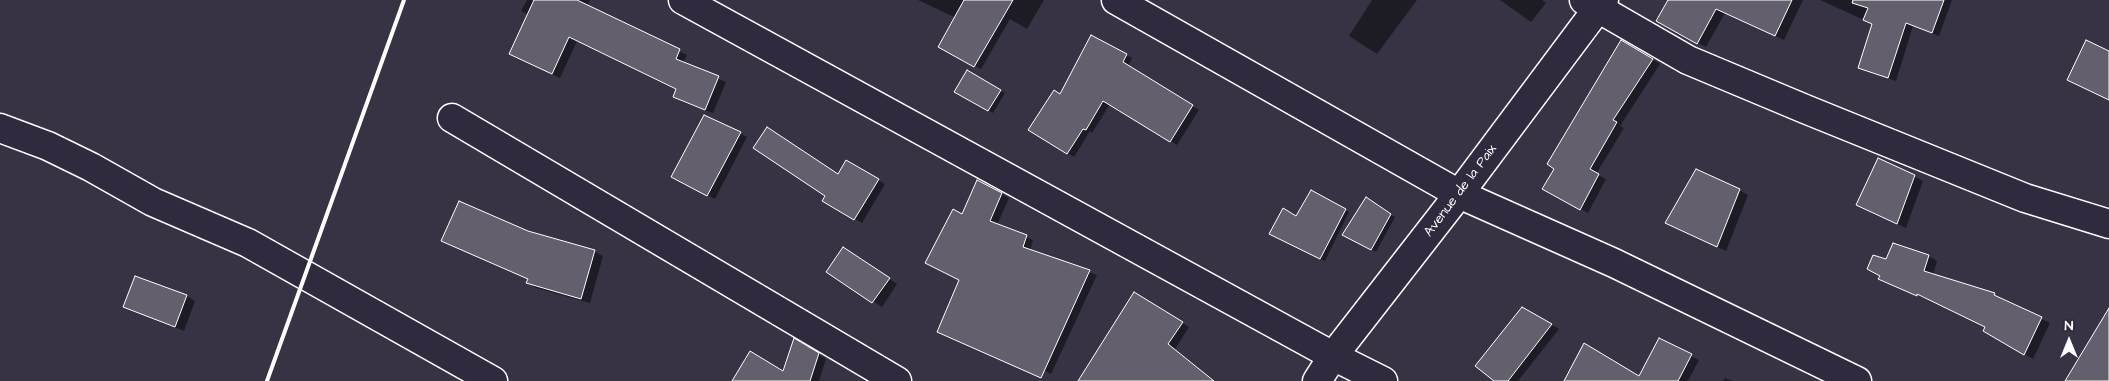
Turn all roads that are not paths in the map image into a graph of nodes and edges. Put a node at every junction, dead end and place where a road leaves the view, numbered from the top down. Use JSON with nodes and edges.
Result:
{"nodes":[{"id":1,"x":683,"y":0,"type":"edge"},
{"id":2,"x":1116,"y":0,"type":"edge"},
{"id":3,"x":1595,"y":3,"type":"edge"},
{"id":4,"x":452,"y":118,"type":"dead end"},
{"id":5,"x":0,"y":128,"type":"edge"},
{"id":6,"x":1460,"y":194,"type":"junction"},
{"id":7,"x":2109,"y":224,"type":"edge"},
{"id":8,"x":1333,"y":356,"type":"junction"},
{"id":9,"x":493,"y":381,"type":"edge"},
{"id":10,"x":898,"y":381,"type":"edge"},
{"id":11,"x":1317,"y":381,"type":"edge"},
{"id":12,"x":1383,"y":381,"type":"edge"},
{"id":13,"x":1857,"y":381,"type":"edge"}],
"edges":[{"from":1,"to":8,"type":"street"},
{"from":2,"to":6,"type":"street"},
{"from":3,"to":6,"type":"street","name":"Avenue de la Paix"},
{"from":3,"to":7,"type":"street"},
{"from":4,"to":10,"type":"street"},
{"from":5,"to":9,"type":"street"},
{"from":6,"to":8,"type":"street","name":"Avenue de la Paix"},
{"from":6,"to":13,"type":"street"},
{"from":8,"to":11,"type":"street","name":"Avenue de la Paix"},
{"from":8,"to":12,"type":"street"}]}
